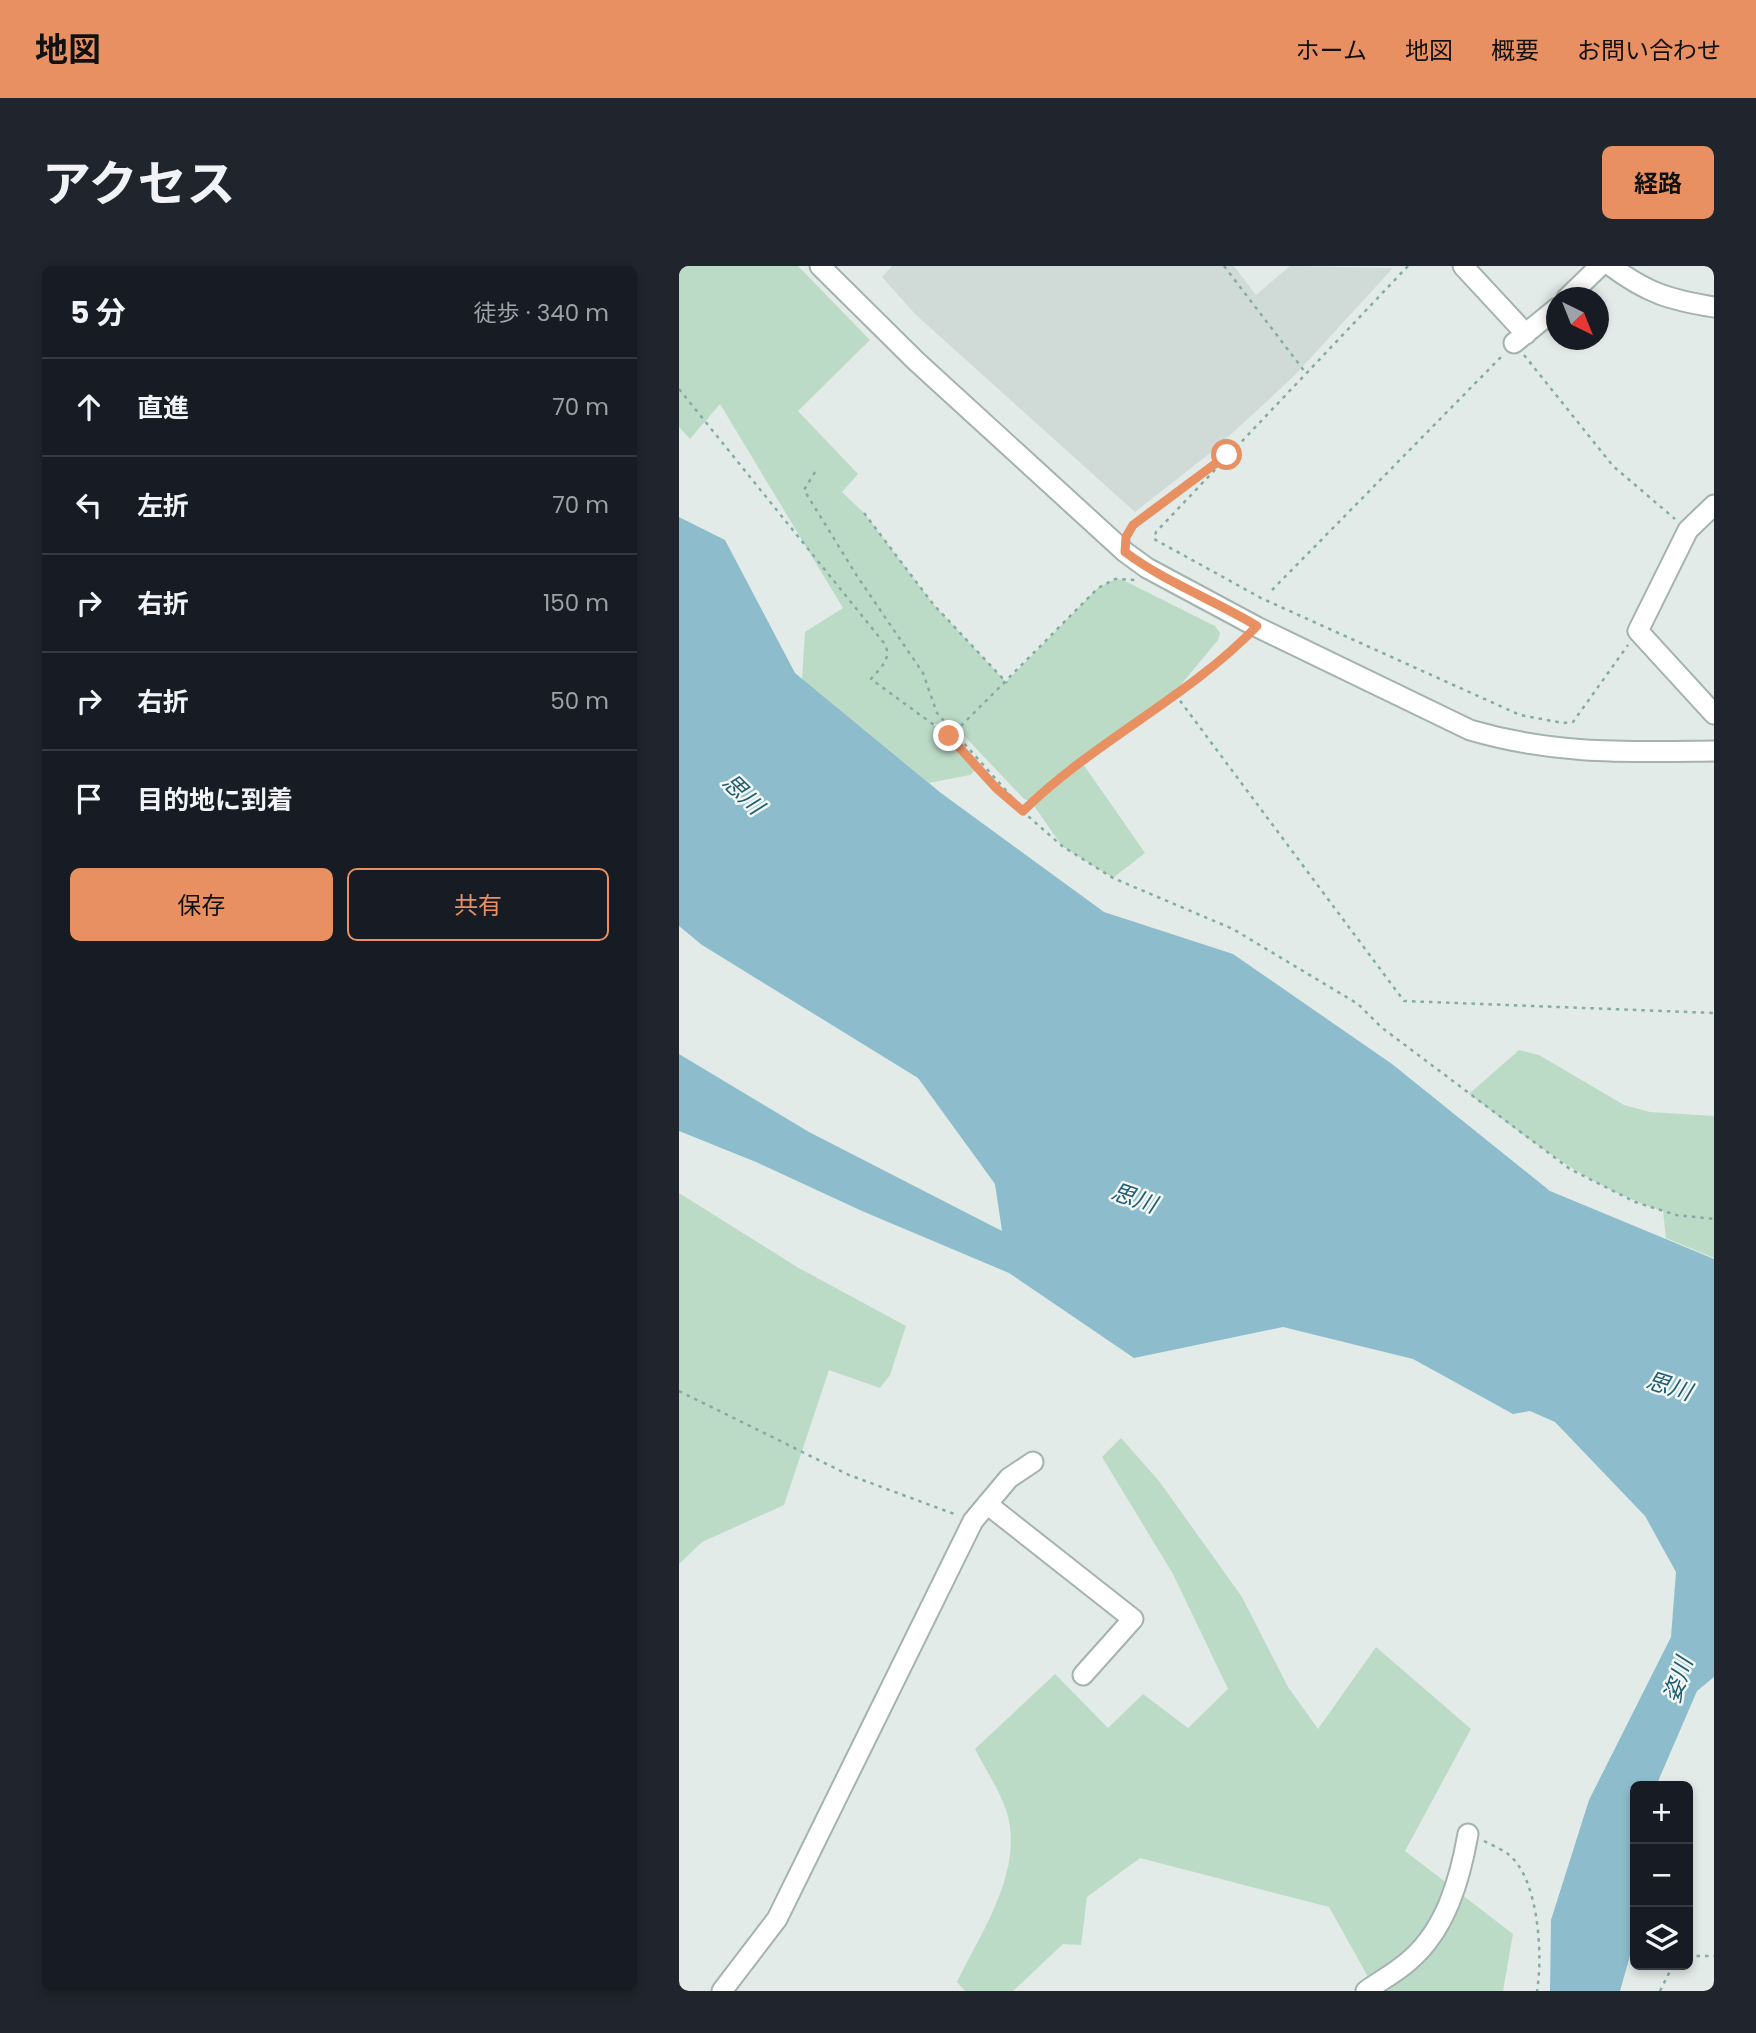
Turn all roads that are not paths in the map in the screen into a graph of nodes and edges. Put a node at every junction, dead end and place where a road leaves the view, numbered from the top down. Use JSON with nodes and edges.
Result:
{"nodes":[{"id":1,"x":820,"y":266,"type":"edge"},
{"id":2,"x":1463,"y":266,"type":"edge"},
{"id":3,"x":1600,"y":266,"type":"edge"},
{"id":4,"x":1611,"y":266,"type":"edge"},
{"id":5,"x":1578,"y":287,"type":"edge"},
{"id":6,"x":1714,"y":307,"type":"edge"},
{"id":7,"x":1546,"y":317,"type":"edge"},
{"id":8,"x":1714,"y":505,"type":"edge"},
{"id":9,"x":1714,"y":713,"type":"edge"},
{"id":10,"x":1714,"y":751,"type":"edge"},
{"id":11,"x":1033,"y":1462,"type":"dead end"},
{"id":12,"x":987,"y":1504,"type":"junction"},
{"id":13,"x":1083,"y":1675,"type":"dead end"},
{"id":14,"x":1468,"y":1834,"type":"road end"},
{"id":15,"x":722,"y":1991,"type":"edge"},
{"id":16,"x":1366,"y":1991,"type":"edge"}],
"edges":[{"from":1,"to":10,"type":"street"},
{"from":2,"to":7,"type":"street"},
{"from":3,"to":5,"type":"street"},
{"from":4,"to":6,"type":"street"},
{"from":8,"to":9,"type":"street"},
{"from":11,"to":12,"type":"street"},
{"from":12,"to":13,"type":"street"},
{"from":12,"to":15,"type":"street"},
{"from":14,"to":16,"type":"street"}]}
